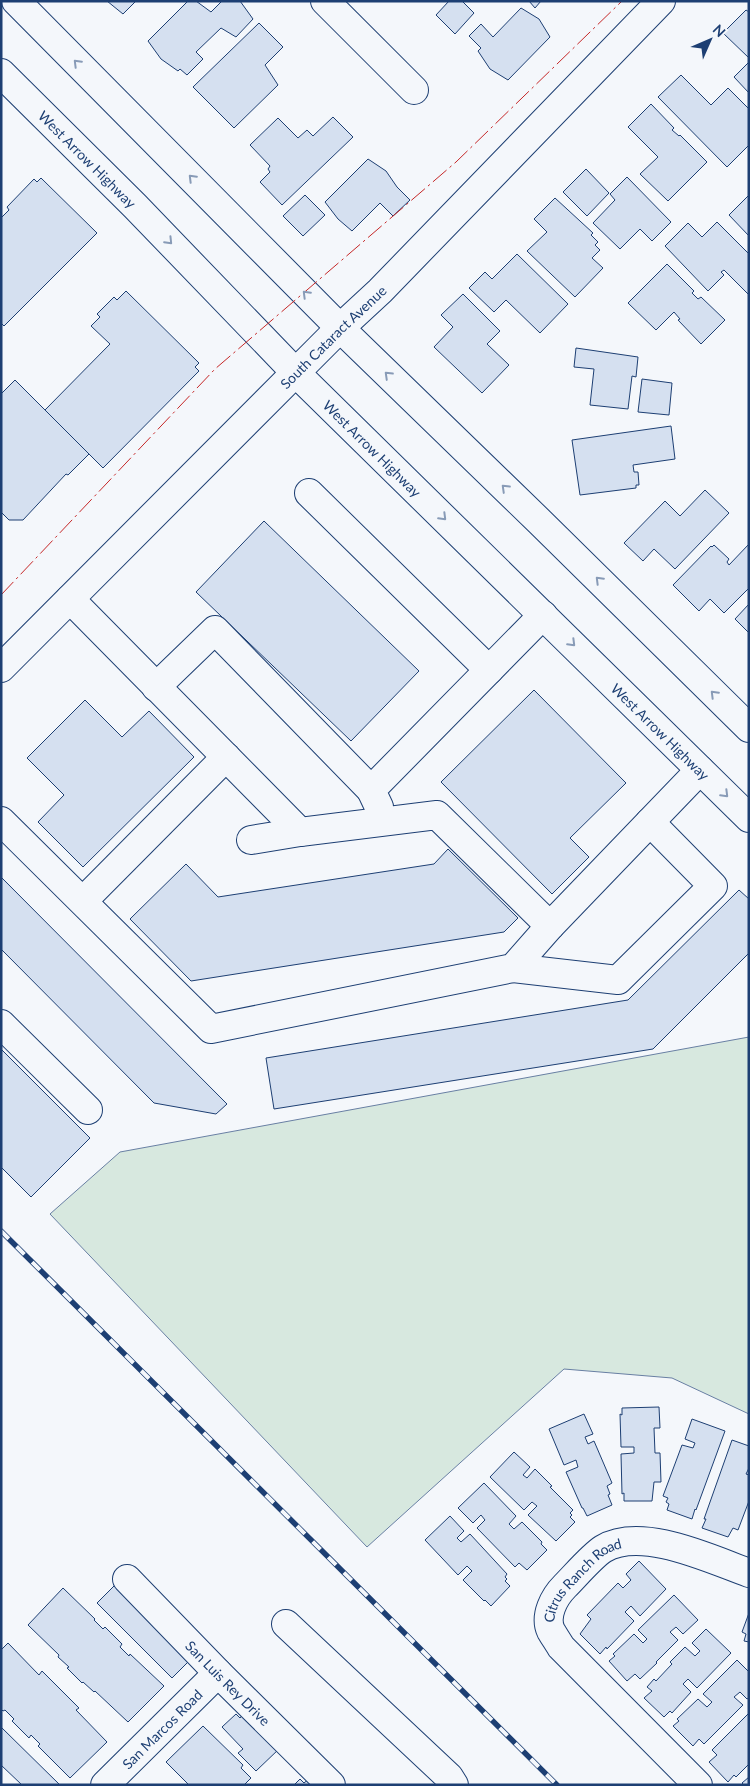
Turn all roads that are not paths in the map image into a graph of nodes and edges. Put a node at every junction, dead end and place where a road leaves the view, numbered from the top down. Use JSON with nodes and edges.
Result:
{"nodes":[{"id":1,"x":16,"y":1,"type":"edge"},
{"id":2,"x":325,"y":1,"type":"edge"},
{"id":3,"x":661,"y":1,"type":"edge"},
{"id":4,"x":1,"y":73,"type":"edge"},
{"id":5,"x":414,"y":90,"type":"dead end"},
{"id":6,"x":340,"y":328,"type":"junction"},
{"id":7,"x":296,"y":372,"type":"junction"},
{"id":8,"x":309,"y":493,"type":"dead end"},
{"id":9,"x":70,"y":599,"type":"junction"},
{"id":10,"x":543,"y":615,"type":"junction"},
{"id":11,"x":3,"y":662,"type":"edge"},
{"id":12,"x":489,"y":670,"type":"junction"},
{"id":13,"x":156,"y":687,"type":"junction"},
{"id":14,"x":749,"y":728,"type":"edge"},
{"id":15,"x":226,"y":757,"type":"junction"},
{"id":16,"x":700,"y":770,"type":"junction"},
{"id":17,"x":371,"y":790,"type":"junction"},
{"id":18,"x":749,"y":818,"type":"edge"},
{"id":19,"x":1,"y":821,"type":"edge"},
{"id":20,"x":386,"y":822,"type":"junction"},
{"id":21,"x":650,"y":822,"type":"junction"},
{"id":22,"x":300,"y":832,"type":"junction"},
{"id":23,"x":251,"y":840,"type":"dead end"},
{"id":24,"x":83,"y":901,"type":"junction"},
{"id":25,"x":550,"y":926,"type":"junction"},
{"id":26,"x":513,"y":968,"type":"junction"},
{"id":27,"x":1,"y":1024,"type":"edge"},
{"id":28,"x":88,"y":1110,"type":"dead end"},
{"id":29,"x":749,"y":1573,"type":"edge"},
{"id":30,"x":127,"y":1579,"type":"dead end"},
{"id":31,"x":286,"y":1624,"type":"dead end"},
{"id":32,"x":218,"y":1673,"type":"junction"},
{"id":33,"x":105,"y":1785,"type":"edge"},
{"id":34,"x":331,"y":1785,"type":"edge"},
{"id":35,"x":454,"y":1785,"type":"edge"},
{"id":36,"x":698,"y":1785,"type":"edge"}],
"edges":[{"from":6,"to":1,"type":"main road","one_way":true},
{"from":2,"to":5,"type":"main road"},
{"from":3,"to":6,"type":"main road","name":"South Cataract Avenue"},
{"from":4,"to":7,"type":"main road","name":"West Arrow Highway","one_way":true},
{"from":6,"to":7,"type":"main road","name":"South Cataract Avenue"},
{"from":14,"to":6,"type":"main road","one_way":true},
{"from":7,"to":9,"type":"main road","name":"South Cataract Avenue"},
{"from":7,"to":10,"type":"main road","name":"West Arrow Highway","one_way":true},
{"from":8,"to":12,"type":"main road"},
{"from":9,"to":11,"type":"main road","name":"South Cataract Avenue"},
{"from":9,"to":13,"type":"main road"},
{"from":10,"to":12,"type":"main road"},
{"from":10,"to":16,"type":"main road","name":"West Arrow Highway","one_way":true},
{"from":12,"to":17,"type":"main road"},
{"from":13,"to":15,"type":"main road"},
{"from":13,"to":17,"type":"main road"},
{"from":15,"to":22,"type":"main road"},
{"from":15,"to":24,"type":"main road"},
{"from":16,"to":18,"type":"main road","name":"West Arrow Highway","one_way":true},
{"from":16,"to":21,"type":"main road"},
{"from":17,"to":20,"type":"main road"},
{"from":19,"to":24,"type":"main road"},
{"from":20,"to":22,"type":"main road"},
{"from":20,"to":25,"type":"main road"},
{"from":21,"to":25,"type":"main road"},
{"from":21,"to":26,"type":"main road"},
{"from":22,"to":23,"type":"main road"},
{"from":24,"to":26,"type":"main road"},
{"from":25,"to":26,"type":"main road"},
{"from":27,"to":28,"type":"main road"},
{"from":29,"to":36,"type":"main road","name":"Citrus Ranch Road"},
{"from":30,"to":32,"type":"main road","name":"San Luis Rey Drive"},
{"from":31,"to":35,"type":"main road"},
{"from":32,"to":33,"type":"main road","name":"San Marcos Road"},
{"from":32,"to":34,"type":"main road","name":"San Luis Rey Drive"}]}
